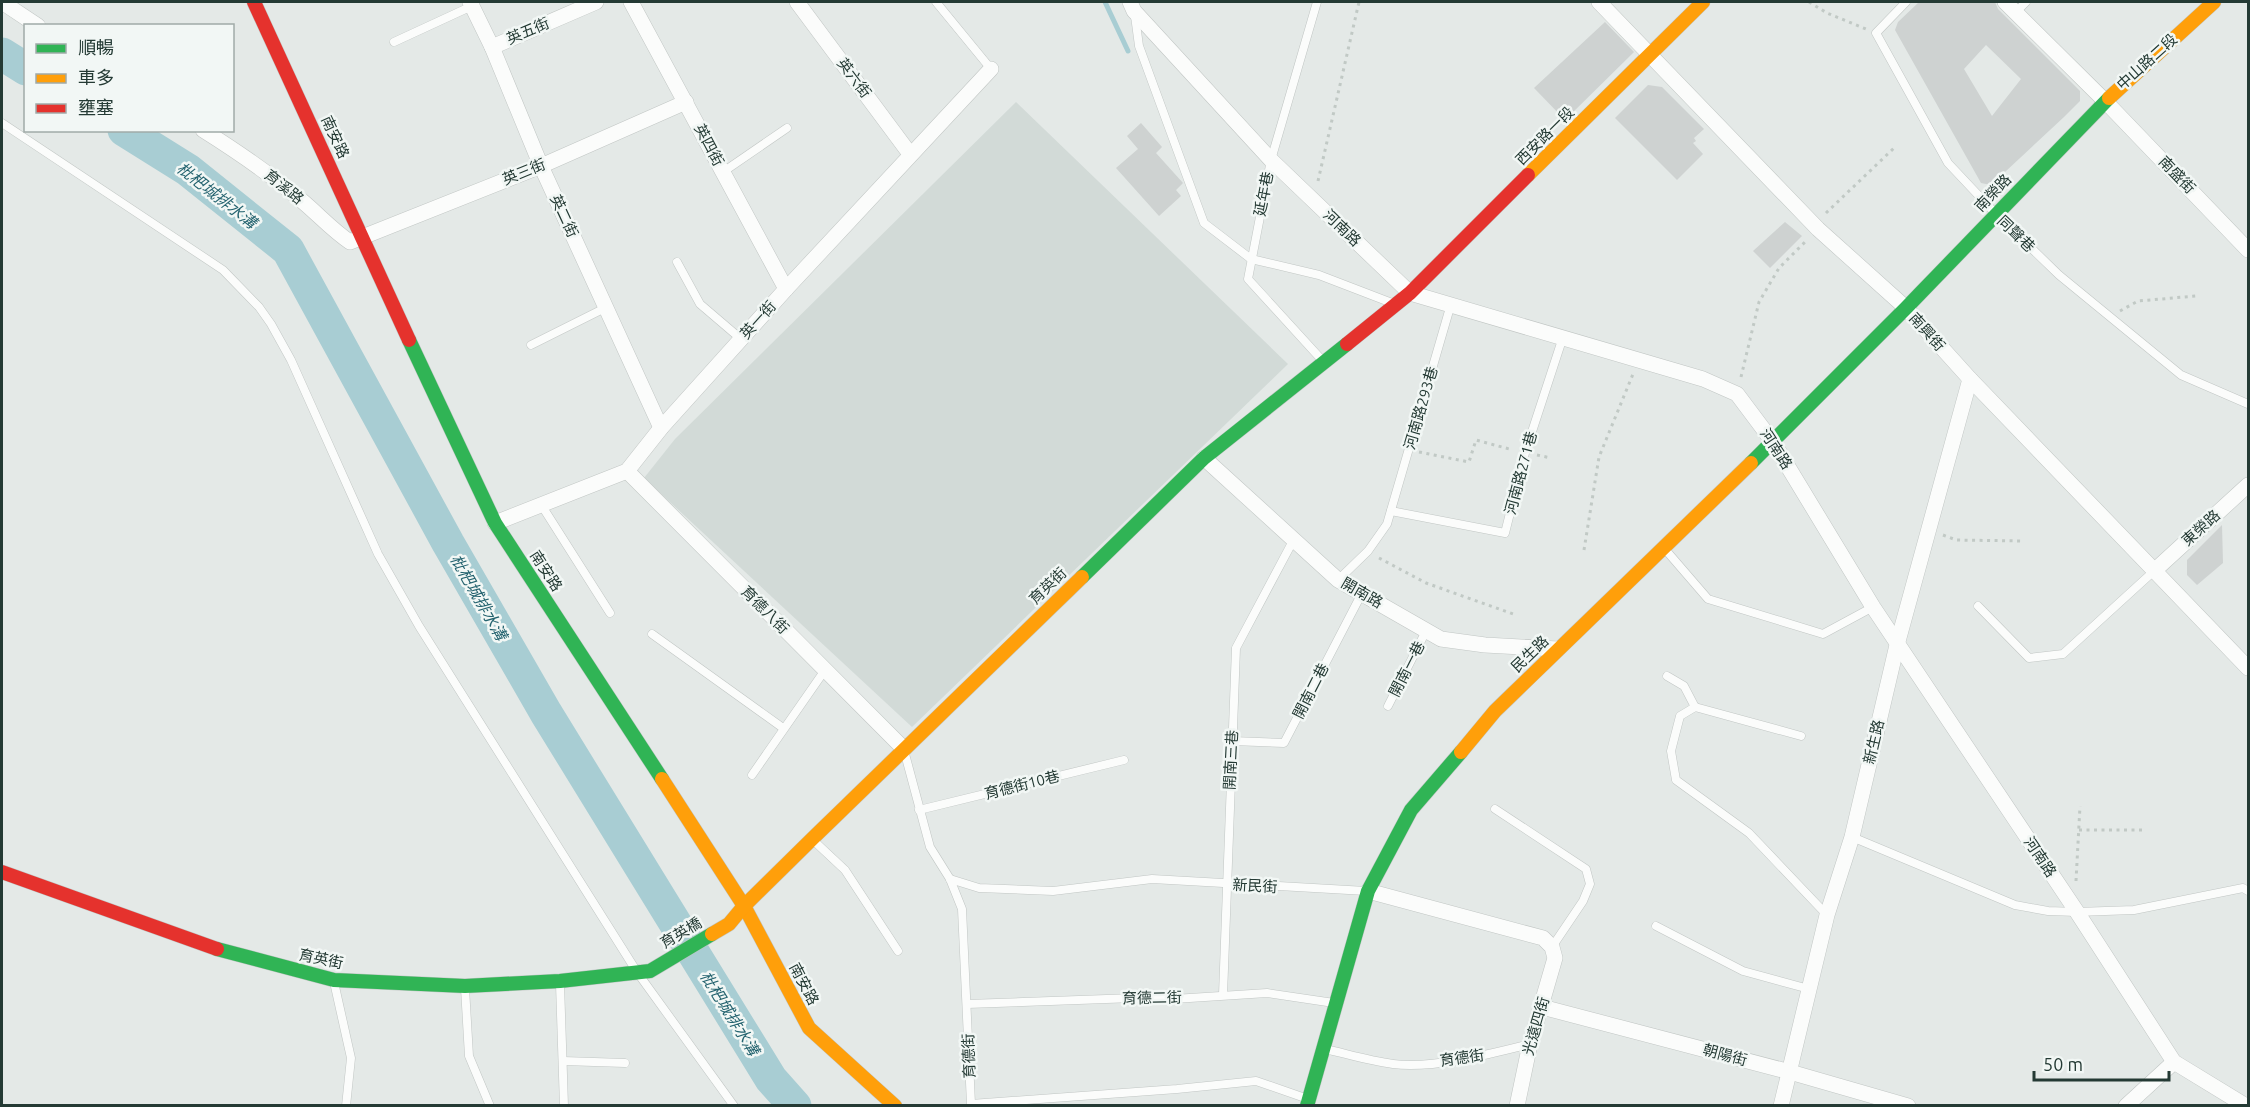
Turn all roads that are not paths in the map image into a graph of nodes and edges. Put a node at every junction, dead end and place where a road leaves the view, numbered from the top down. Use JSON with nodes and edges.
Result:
{"nodes":[{"id":1,"x":2,"y":2,"type":"edge"},
{"id":2,"x":254,"y":2,"type":"edge"},
{"id":3,"x":596,"y":2,"type":"edge"},
{"id":4,"x":631,"y":2,"type":"edge"},
{"id":5,"x":797,"y":2,"type":"edge"},
{"id":6,"x":936,"y":2,"type":"edge"},
{"id":7,"x":1317,"y":2,"type":"edge"},
{"id":8,"x":1599,"y":2,"type":"edge"},
{"id":9,"x":1703,"y":2,"type":"edge"},
{"id":10,"x":1906,"y":2,"type":"edge"},
{"id":11,"x":2026,"y":2,"type":"edge"},
{"id":12,"x":2214,"y":2,"type":"edge"},
{"id":13,"x":471,"y":4,"type":"edge"},
{"id":14,"x":1132,"y":6,"type":"edge"},
{"id":15,"x":2010,"y":7,"type":"edge"},
{"id":16,"x":35,"y":24,"type":"edge"},
{"id":17,"x":394,"y":42,"type":"dead end"},
{"id":18,"x":492,"y":47,"type":"junction"},
{"id":19,"x":1650,"y":54,"type":"junction"},
{"id":20,"x":991,"y":69,"type":"joint"},
{"id":21,"x":2105,"y":101,"type":"junction"},
{"id":22,"x":686,"y":102,"type":"junction"},
{"id":23,"x":2,"y":123,"type":"edge"},
{"id":24,"x":787,"y":128,"type":"dead end"},
{"id":25,"x":206,"y":132,"type":"edge"},
{"id":26,"x":910,"y":154,"type":"junction"},
{"id":27,"x":1271,"y":160,"type":"junction"},
{"id":28,"x":541,"y":166,"type":"junction"},
{"id":29,"x":723,"y":172,"type":"junction"},
{"id":30,"x":1996,"y":214,"type":"junction"},
{"id":31,"x":361,"y":239,"type":"junction"},
{"id":32,"x":2248,"y":250,"type":"edge"},
{"id":33,"x":1251,"y":259,"type":"junction"},
{"id":34,"x":677,"y":262,"type":"dead end"},
{"id":35,"x":786,"y":289,"type":"junction"},
{"id":36,"x":1410,"y":293,"type":"junction"},
{"id":37,"x":1397,"y":304,"type":"junction"},
{"id":38,"x":1451,"y":304,"type":"junction"},
{"id":39,"x":607,"y":307,"type":"junction"},
{"id":40,"x":1906,"y":308,"type":"junction"},
{"id":41,"x":1563,"y":337,"type":"junction"},
{"id":42,"x":741,"y":339,"type":"junction"},
{"id":43,"x":531,"y":345,"type":"dead end"},
{"id":44,"x":1324,"y":363,"type":"junction"},
{"id":45,"x":1970,"y":379,"type":"junction"},
{"id":46,"x":2248,"y":405,"type":"edge"},
{"id":47,"x":662,"y":428,"type":"junction"},
{"id":48,"x":1773,"y":442,"type":"junction"},
{"id":49,"x":1203,"y":458,"type":"junction"},
{"id":50,"x":627,"y":471,"type":"junction"},
{"id":51,"x":2248,"y":485,"type":"edge"},
{"id":52,"x":542,"y":506,"type":"junction"},
{"id":53,"x":1391,"y":511,"type":"junction"},
{"id":54,"x":495,"y":523,"type":"junction"},
{"id":55,"x":1294,"y":539,"type":"junction"},
{"id":56,"x":1663,"y":546,"type":"junction"},
{"id":57,"x":2154,"y":571,"type":"junction"},
{"id":58,"x":1338,"y":580,"type":"junction"},
{"id":59,"x":1362,"y":593,"type":"junction"},
{"id":60,"x":1978,"y":606,"type":"dead end"},
{"id":61,"x":1873,"y":607,"type":"junction"},
{"id":62,"x":610,"y":613,"type":"dead end"},
{"id":63,"x":1426,"y":631,"type":"junction"},
{"id":64,"x":652,"y":634,"type":"dead end"},
{"id":65,"x":1897,"y":645,"type":"junction"},
{"id":66,"x":1558,"y":649,"type":"junction"},
{"id":67,"x":2248,"y":668,"type":"edge"},
{"id":68,"x":825,"y":670,"type":"junction"},
{"id":69,"x":1667,"y":676,"type":"dead end"},
{"id":70,"x":1388,"y":706,"type":"dead end"},
{"id":71,"x":1695,"y":707,"type":"junction"},
{"id":72,"x":783,"y":728,"type":"junction"},
{"id":73,"x":1801,"y":736,"type":"dead end"},
{"id":74,"x":1232,"y":741,"type":"junction"},
{"id":75,"x":904,"y":749,"type":"junction"},
{"id":76,"x":1124,"y":760,"type":"dead end"},
{"id":77,"x":752,"y":775,"type":"dead end"},
{"id":78,"x":1495,"y":809,"type":"dead end"},
{"id":79,"x":919,"y":810,"type":"junction"},
{"id":80,"x":1852,"y":837,"type":"junction"},
{"id":81,"x":812,"y":839,"type":"junction"},
{"id":82,"x":2,"y":872,"type":"edge"},
{"id":83,"x":950,"y":879,"type":"junction"},
{"id":84,"x":1226,"y":884,"type":"junction"},
{"id":85,"x":1368,"y":891,"type":"junction"},
{"id":86,"x":2248,"y":891,"type":"edge"},
{"id":87,"x":744,"y":906,"type":"junction"},
{"id":88,"x":2077,"y":912,"type":"junction"},
{"id":89,"x":1827,"y":915,"type":"junction"},
{"id":90,"x":729,"y":924,"type":"joint"},
{"id":91,"x":1656,"y":926,"type":"dead end"},
{"id":92,"x":1552,"y":947,"type":"junction"},
{"id":93,"x":898,"y":951,"type":"dead end"},
{"id":94,"x":643,"y":971,"type":"junction"},
{"id":95,"x":334,"y":980,"type":"junction"},
{"id":96,"x":560,"y":981,"type":"junction"},
{"id":97,"x":465,"y":986,"type":"junction"},
{"id":98,"x":1809,"y":989,"type":"junction"},
{"id":99,"x":1223,"y":995,"type":"junction"},
{"id":100,"x":1336,"y":1003,"type":"junction"},
{"id":101,"x":967,"y":1004,"type":"junction"},
{"id":102,"x":1542,"y":1007,"type":"junction"},
{"id":103,"x":1530,"y":1044,"type":"junction"},
{"id":104,"x":1322,"y":1049,"type":"junction"},
{"id":105,"x":563,"y":1061,"type":"junction"},
{"id":106,"x":2174,"y":1062,"type":"junction"},
{"id":107,"x":624,"y":1063,"type":"dead end"},
{"id":108,"x":1790,"y":1072,"type":"junction"},
{"id":109,"x":1308,"y":1103,"type":"edge"},
{"id":110,"x":346,"y":1106,"type":"edge"},
{"id":111,"x":490,"y":1106,"type":"edge"},
{"id":112,"x":564,"y":1106,"type":"edge"},
{"id":113,"x":734,"y":1106,"type":"edge"},
{"id":114,"x":895,"y":1106,"type":"edge"},
{"id":115,"x":1517,"y":1106,"type":"edge"},
{"id":116,"x":1781,"y":1106,"type":"edge"},
{"id":117,"x":1908,"y":1106,"type":"edge"},
{"id":118,"x":2126,"y":1106,"type":"edge"},
{"id":119,"x":2246,"y":1106,"type":"edge"}],
"edges":[{"from":1,"to":16,"type":"street"},
{"from":2,"to":31,"type":"street","name":"南安路"},
{"from":3,"to":18,"type":"street","name":"英五街"},
{"from":4,"to":22,"type":"street","name":"英四街"},
{"from":5,"to":26,"type":"street","name":"英六街"},
{"from":6,"to":20,"type":"lane"},
{"from":7,"to":27,"type":"lane","name":"延年巷"},
{"from":8,"to":19,"type":"street","name":"南興街"},
{"from":9,"to":19,"type":"street","name":"西安路一段"},
{"from":10,"to":30,"type":"lane","name":"同聲巷"},
{"from":11,"to":15,"type":"lane"},
{"from":12,"to":21,"type":"street","name":"中山路二段"},
{"from":13,"to":17,"type":"lane"},
{"from":13,"to":18,"type":"street","name":"英二街"},
{"from":14,"to":27,"type":"street","name":"河南路"},
{"from":14,"to":33,"type":"lane"},
{"from":15,"to":21,"type":"street","name":"中山路二段"},
{"from":18,"to":28,"type":"street","name":"英二街"},
{"from":19,"to":36,"type":"street","name":"西安路一段"},
{"from":19,"to":40,"type":"street","name":"南興街"},
{"from":20,"to":26,"type":"street","name":"英一街"},
{"from":21,"to":30,"type":"street","name":"南榮路"},
{"from":21,"to":32,"type":"street","name":"南盛街"},
{"from":22,"to":28,"type":"street","name":"英三街"},
{"from":22,"to":29,"type":"street","name":"英四街"},
{"from":23,"to":94,"type":"lane"},
{"from":24,"to":29,"type":"lane"},
{"from":25,"to":31,"type":"street","name":"育溪路"},
{"from":26,"to":35,"type":"street","name":"英一街"},
{"from":27,"to":33,"type":"lane","name":"延年巷"},
{"from":27,"to":36,"type":"street","name":"河南路"},
{"from":28,"to":31,"type":"street","name":"英三街"},
{"from":28,"to":39,"type":"street","name":"英二街"},
{"from":29,"to":35,"type":"street","name":"英四街"},
{"from":30,"to":40,"type":"street","name":"南榮路"},
{"from":30,"to":46,"type":"lane","name":"同聲巷"},
{"from":31,"to":54,"type":"street","name":"南安路"},
{"from":33,"to":37,"type":"lane"},
{"from":33,"to":44,"type":"lane","name":"延年巷"},
{"from":34,"to":42,"type":"lane"},
{"from":35,"to":42,"type":"street","name":"英一街"},
{"from":36,"to":37,"type":"street","name":"育英街"},
{"from":36,"to":38,"type":"street","name":"河南路"},
{"from":37,"to":44,"type":"street","name":"育英街"},
{"from":38,"to":41,"type":"street","name":"河南路"},
{"from":38,"to":53,"type":"lane","name":"河南路293巷"},
{"from":39,"to":43,"type":"lane"},
{"from":39,"to":47,"type":"street","name":"英二街"},
{"from":40,"to":45,"type":"street","name":"南興街"},
{"from":40,"to":48,"type":"street","name":"民生路"},
{"from":41,"to":48,"type":"street","name":"河南路"},
{"from":41,"to":53,"type":"lane","name":"河南路271巷"},
{"from":42,"to":47,"type":"street","name":"英一街"},
{"from":44,"to":49,"type":"street","name":"育英街"},
{"from":45,"to":57,"type":"street","name":"南興街"},
{"from":45,"to":65,"type":"street","name":"新生路"},
{"from":47,"to":50,"type":"street","name":"英一街"},
{"from":48,"to":56,"type":"street","name":"民生路"},
{"from":48,"to":61,"type":"street","name":"河南路"},
{"from":49,"to":55,"type":"street","name":"開南路"},
{"from":49,"to":75,"type":"street","name":"育英街"},
{"from":50,"to":52,"type":"street","name":"英一街"},
{"from":50,"to":68,"type":"street","name":"育德八街"},
{"from":51,"to":57,"type":"street","name":"東榮路"},
{"from":52,"to":54,"type":"street","name":"英一街"},
{"from":52,"to":62,"type":"lane"},
{"from":53,"to":58,"type":"lane","name":"河南路293巷"},
{"from":54,"to":87,"type":"street","name":"南安路"},
{"from":55,"to":58,"type":"street","name":"開南路"},
{"from":55,"to":74,"type":"lane","name":"開南三巷"},
{"from":56,"to":61,"type":"lane"},
{"from":56,"to":66,"type":"street","name":"民生路"},
{"from":57,"to":60,"type":"lane"},
{"from":57,"to":67,"type":"street","name":"南興街"},
{"from":58,"to":59,"type":"street","name":"開南路"},
{"from":59,"to":63,"type":"street","name":"開南路"},
{"from":59,"to":74,"type":"lane","name":"開南二巷"},
{"from":61,"to":65,"type":"street","name":"河南路"},
{"from":63,"to":66,"type":"street","name":"開南路"},
{"from":63,"to":70,"type":"lane","name":"開南一巷"},
{"from":64,"to":72,"type":"lane"},
{"from":65,"to":80,"type":"street","name":"新生路"},
{"from":65,"to":88,"type":"street","name":"河南路"},
{"from":66,"to":85,"type":"street","name":"民生路"},
{"from":68,"to":72,"type":"lane"},
{"from":68,"to":75,"type":"street","name":"育德八街"},
{"from":69,"to":71,"type":"lane"},
{"from":71,"to":73,"type":"lane"},
{"from":71,"to":89,"type":"lane"},
{"from":72,"to":77,"type":"lane"},
{"from":74,"to":84,"type":"lane","name":"開南三巷"},
{"from":75,"to":79,"type":"lane","name":"育德街"},
{"from":75,"to":81,"type":"street","name":"育英街"},
{"from":76,"to":79,"type":"lane","name":"育德街10巷"},
{"from":78,"to":92,"type":"lane"},
{"from":79,"to":83,"type":"lane","name":"育德街"},
{"from":80,"to":88,"type":"lane"},
{"from":80,"to":89,"type":"street","name":"新生路"},
{"from":81,"to":87,"type":"street","name":"育英街"},
{"from":81,"to":93,"type":"lane"},
{"from":82,"to":95,"type":"street","name":"育英街"},
{"from":83,"to":84,"type":"lane","name":"新民街"},
{"from":83,"to":101,"type":"lane","name":"育德街"},
{"from":84,"to":85,"type":"lane","name":"新民街"},
{"from":84,"to":99,"type":"lane","name":"開南三巷"},
{"from":85,"to":92,"type":"street","name":"新民街"},
{"from":85,"to":100,"type":"street","name":"民生路"},
{"from":86,"to":88,"type":"lane"},
{"from":87,"to":90,"type":"street","name":"育英街"},
{"from":87,"to":114,"type":"street","name":"南安路"},
{"from":88,"to":106,"type":"street","name":"河南路"},
{"from":89,"to":98,"type":"street","name":"新生路"},
{"from":90,"to":94,"type":"street","name":"育英橋"},
{"from":91,"to":98,"type":"lane"},
{"from":92,"to":102,"type":"street","name":"光遠四街"},
{"from":94,"to":96,"type":"street","name":"育英街"},
{"from":94,"to":113,"type":"lane"},
{"from":95,"to":97,"type":"street","name":"育英街"},
{"from":95,"to":110,"type":"lane"},
{"from":96,"to":97,"type":"street","name":"育英街"},
{"from":96,"to":105,"type":"lane"},
{"from":97,"to":111,"type":"lane"},
{"from":98,"to":108,"type":"street","name":"新生路"},
{"from":99,"to":100,"type":"lane","name":"育德二街"},
{"from":99,"to":101,"type":"lane","name":"育德二街"},
{"from":100,"to":104,"type":"street","name":"民生路"},
{"from":101,"to":109,"type":"lane","name":"育德街"},
{"from":102,"to":103,"type":"street","name":"光遠四街"},
{"from":102,"to":108,"type":"street","name":"朝陽街"},
{"from":103,"to":104,"type":"lane","name":"育德街"},
{"from":103,"to":115,"type":"street","name":"光遠四街"},
{"from":104,"to":109,"type":"street","name":"民生路"},
{"from":105,"to":107,"type":"lane"},
{"from":105,"to":112,"type":"lane"},
{"from":106,"to":118,"type":"street"},
{"from":106,"to":119,"type":"street","name":"河南路"},
{"from":108,"to":116,"type":"street","name":"新生路"},
{"from":108,"to":117,"type":"street","name":"朝陽街"}]}
